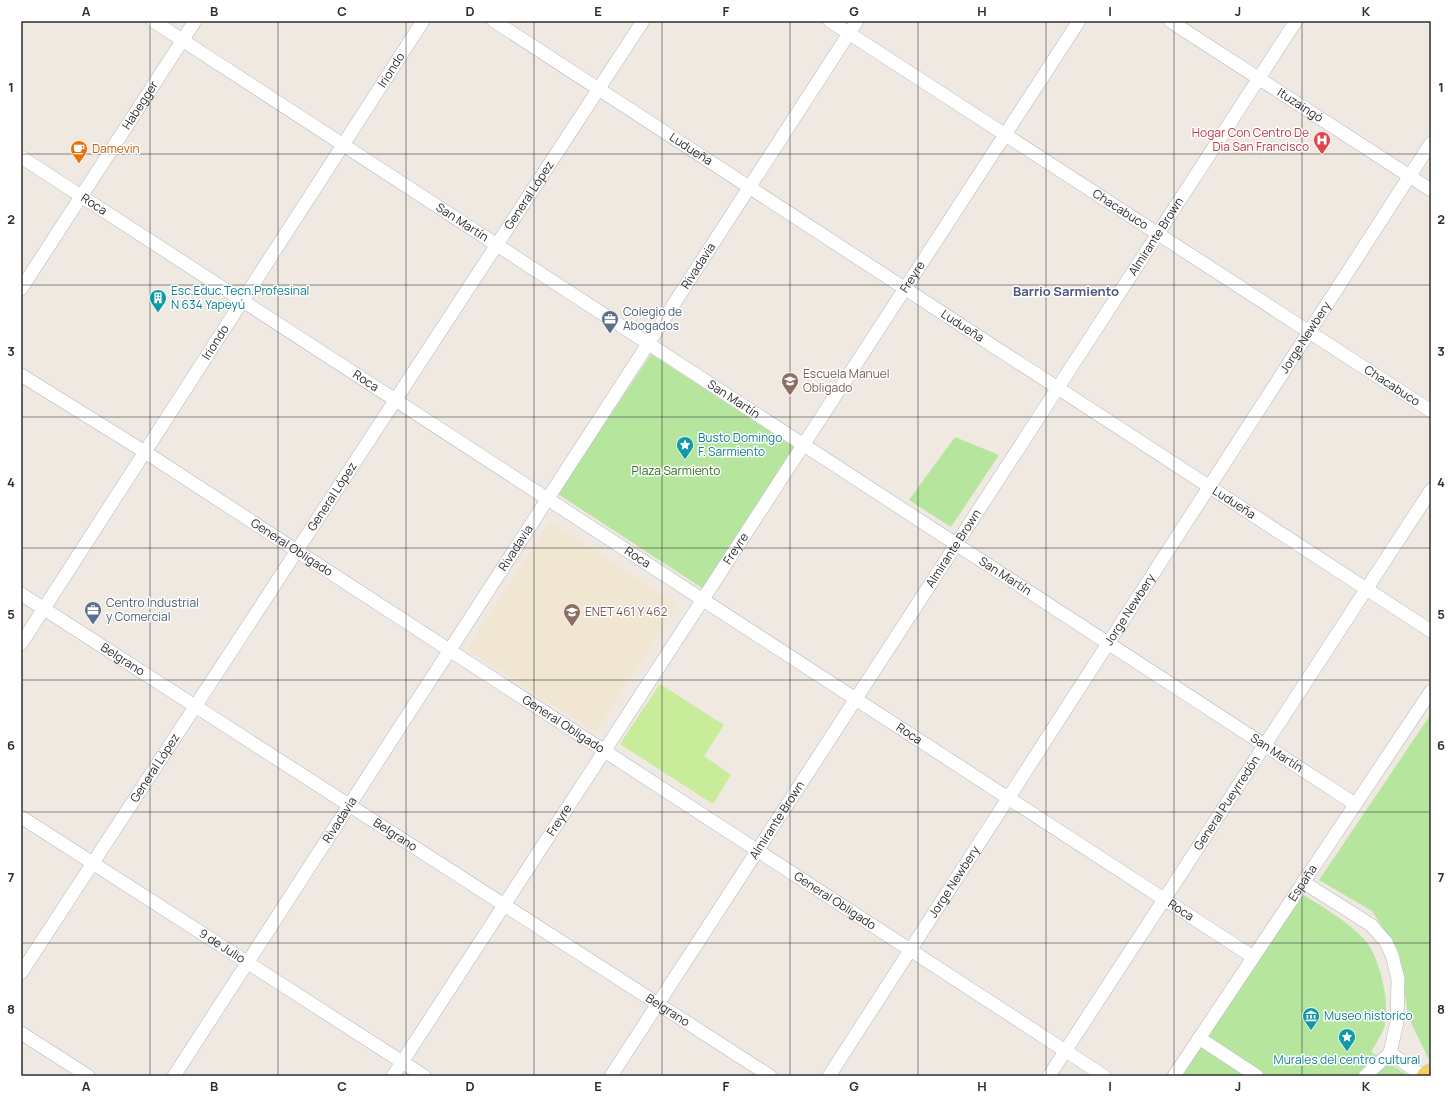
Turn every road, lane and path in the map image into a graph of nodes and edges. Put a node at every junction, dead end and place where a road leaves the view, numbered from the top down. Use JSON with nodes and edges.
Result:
{"nodes":[{"id":1,"x":153,"y":21,"type":"edge"},
{"id":2,"x":195,"y":21,"type":"edge"},
{"id":3,"x":423,"y":21,"type":"edge"},
{"id":4,"x":494,"y":21,"type":"edge"},
{"id":5,"x":642,"y":21,"type":"edge"},
{"id":6,"x":830,"y":21,"type":"edge"},
{"id":7,"x":857,"y":21,"type":"edge"},
{"id":8,"x":1079,"y":21,"type":"edge"},
{"id":9,"x":1170,"y":21,"type":"edge"},
{"id":10,"x":1296,"y":21,"type":"edge"},
{"id":11,"x":849,"y":33,"type":"junction"},
{"id":12,"x":182,"y":40,"type":"junction"},
{"id":13,"x":1259,"y":79,"type":"junction"},
{"id":14,"x":599,"y":88,"type":"junction"},
{"id":15,"x":1006,"y":135,"type":"junction"},
{"id":16,"x":1431,"y":143,"type":"edge"},
{"id":17,"x":343,"y":144,"type":"junction"},
{"id":18,"x":21,"y":157,"type":"edge"},
{"id":19,"x":1410,"y":176,"type":"junction"},
{"id":20,"x":750,"y":187,"type":"junction"},
{"id":21,"x":1431,"y":190,"type":"edge"},
{"id":22,"x":81,"y":196,"type":"junction"},
{"id":23,"x":1159,"y":235,"type":"junction"},
{"id":24,"x":496,"y":244,"type":"junction"},
{"id":25,"x":906,"y":289,"type":"junction"},
{"id":26,"x":21,"y":290,"type":"edge"},
{"id":27,"x":242,"y":300,"type":"junction"},
{"id":28,"x":1310,"y":333,"type":"junction"},
{"id":29,"x":648,"y":343,"type":"junction"},
{"id":30,"x":21,"y":375,"type":"edge"},
{"id":31,"x":1059,"y":388,"type":"junction"},
{"id":32,"x":394,"y":399,"type":"junction"},
{"id":33,"x":1431,"y":412,"type":"edge"},
{"id":34,"x":803,"y":445,"type":"junction"},
{"id":35,"x":145,"y":452,"type":"junction"},
{"id":36,"x":1210,"y":487,"type":"junction"},
{"id":37,"x":1431,"y":490,"type":"edge"},
{"id":38,"x":547,"y":499,"type":"junction"},
{"id":39,"x":956,"y":544,"type":"junction"},
{"id":40,"x":296,"y":551,"type":"junction"},
{"id":41,"x":1366,"y":589,"type":"junction"},
{"id":42,"x":21,"y":594,"type":"edge"},
{"id":43,"x":702,"y":599,"type":"junction"},
{"id":44,"x":43,"y":608,"type":"junction"},
{"id":45,"x":1431,"y":631,"type":"edge"},
{"id":46,"x":21,"y":644,"type":"edge"},
{"id":47,"x":1108,"y":644,"type":"junction"},
{"id":48,"x":450,"y":651,"type":"junction"},
{"id":49,"x":1431,"y":690,"type":"edge"},
{"id":50,"x":855,"y":699,"type":"junction"},
{"id":51,"x":195,"y":705,"type":"junction"},
{"id":52,"x":1264,"y":745,"type":"junction"},
{"id":53,"x":604,"y":752,"type":"junction"},
{"id":54,"x":1008,"y":798,"type":"junction"},
{"id":55,"x":350,"y":804,"type":"junction"},
{"id":56,"x":1355,"y":804,"type":"junction"},
{"id":57,"x":21,"y":816,"type":"edge"},
{"id":58,"x":758,"y":851,"type":"junction"},
{"id":59,"x":93,"y":862,"type":"junction"},
{"id":60,"x":1303,"y":882,"type":"junction"},
{"id":61,"x":1163,"y":899,"type":"junction"},
{"id":62,"x":504,"y":904,"type":"junction"},
{"id":63,"x":910,"y":951,"type":"junction"},
{"id":64,"x":1253,"y":957,"type":"junction"},
{"id":65,"x":248,"y":962,"type":"junction"},
{"id":66,"x":21,"y":972,"type":"edge"},
{"id":67,"x":658,"y":1004,"type":"junction"},
{"id":68,"x":21,"y":1033,"type":"edge"},
{"id":69,"x":1199,"y":1038,"type":"junction"},
{"id":70,"x":1065,"y":1052,"type":"junction"},
{"id":71,"x":1390,"y":1053,"type":"junction"},
{"id":72,"x":402,"y":1062,"type":"junction"},
{"id":73,"x":1428,"y":1074,"type":"edge"},
{"id":74,"x":88,"y":1076,"type":"edge"},
{"id":75,"x":174,"y":1076,"type":"edge"},
{"id":76,"x":393,"y":1076,"type":"edge"},
{"id":77,"x":424,"y":1076,"type":"edge"},
{"id":78,"x":611,"y":1076,"type":"edge"},
{"id":79,"x":770,"y":1076,"type":"edge"},
{"id":80,"x":829,"y":1076,"type":"edge"},
{"id":81,"x":1049,"y":1076,"type":"edge"},
{"id":82,"x":1104,"y":1076,"type":"edge"},
{"id":83,"x":1174,"y":1076,"type":"edge"},
{"id":84,"x":1257,"y":1076,"type":"edge"},
{"id":85,"x":1365,"y":1076,"type":"edge"}],
"edges":[{"from":1,"to":12,"type":"street","name":"San Martín"},
{"from":2,"to":12,"type":"street","name":"Habegger"},
{"from":3,"to":17,"type":"street","name":"Iriondo"},
{"from":4,"to":14,"type":"street","name":"Ludueña"},
{"from":5,"to":14,"type":"street","name":"General López"},
{"from":6,"to":11,"type":"street","name":"Chacabuco"},
{"from":7,"to":11,"type":"street","name":"Rivadavia"},
{"from":8,"to":15,"type":"street","name":"Freyre"},
{"from":9,"to":13,"type":"street","name":"Ituzaingó"},
{"from":10,"to":13,"type":"street","name":"Almirante Brown"},
{"from":11,"to":15,"type":"street","name":"Chacabuco"},
{"from":11,"to":20,"type":"street","name":"Rivadavia"},
{"from":12,"to":17,"type":"street","name":"San Martín"},
{"from":12,"to":22,"type":"street","name":"Habegger"},
{"from":13,"to":19,"type":"street","name":"Ituzaingó"},
{"from":13,"to":23,"type":"street","name":"Almirante Brown"},
{"from":14,"to":20,"type":"street","name":"Ludueña"},
{"from":14,"to":24,"type":"street","name":"General López"},
{"from":15,"to":23,"type":"street","name":"Chacabuco"},
{"from":15,"to":25,"type":"street","name":"Freyre"},
{"from":16,"to":19,"type":"street","name":"Jorge Newbery"},
{"from":17,"to":24,"type":"street","name":"San Martín"},
{"from":17,"to":27,"type":"street","name":"Iriondo"},
{"from":18,"to":22,"type":"street","name":"Roca"},
{"from":19,"to":21,"type":"street","name":"Ituzaingó"},
{"from":19,"to":28,"type":"street","name":"Jorge Newbery"},
{"from":20,"to":25,"type":"street","name":"Ludueña"},
{"from":20,"to":29,"type":"street","name":"Rivadavia"},
{"from":22,"to":26,"type":"street","name":"Habegger"},
{"from":22,"to":27,"type":"street","name":"Roca"},
{"from":23,"to":28,"type":"street","name":"Chacabuco"},
{"from":23,"to":31,"type":"street","name":"Almirante Brown"},
{"from":24,"to":29,"type":"street","name":"San Martín"},
{"from":24,"to":32,"type":"street","name":"General López"},
{"from":25,"to":31,"type":"street","name":"Ludueña"},
{"from":25,"to":34,"type":"street","name":"Freyre"},
{"from":27,"to":32,"type":"street","name":"Roca"},
{"from":27,"to":35,"type":"street","name":"Iriondo"},
{"from":28,"to":33,"type":"street","name":"Chacabuco"},
{"from":28,"to":36,"type":"street","name":"Jorge Newbery"},
{"from":29,"to":34,"type":"street","name":"San Martín"},
{"from":29,"to":38,"type":"street","name":"Rivadavia"},
{"from":30,"to":35,"type":"street","name":"General Obligado"},
{"from":31,"to":36,"type":"street","name":"Ludueña"},
{"from":31,"to":39,"type":"street","name":"Almirante Brown"},
{"from":32,"to":38,"type":"street","name":"Roca"},
{"from":32,"to":40,"type":"street","name":"General López"},
{"from":34,"to":39,"type":"street","name":"San Martín"},
{"from":34,"to":43,"type":"street","name":"Freyre"},
{"from":35,"to":40,"type":"street","name":"General Obligado"},
{"from":35,"to":44,"type":"street","name":"Iriondo"},
{"from":36,"to":41,"type":"street","name":"Ludueña"},
{"from":36,"to":47,"type":"street","name":"Jorge Newbery"},
{"from":37,"to":41,"type":"street","name":"General Pueyrredón"},
{"from":38,"to":43,"type":"street","name":"Roca"},
{"from":38,"to":48,"type":"street","name":"Rivadavia"},
{"from":39,"to":47,"type":"street","name":"San Martín"},
{"from":39,"to":50,"type":"street","name":"Almirante Brown"},
{"from":40,"to":48,"type":"street","name":"General Obligado"},
{"from":40,"to":51,"type":"street","name":"General López"},
{"from":41,"to":45,"type":"street","name":"Ludueña"},
{"from":41,"to":52,"type":"street","name":"General Pueyrredón"},
{"from":42,"to":44,"type":"street","name":"Belgrano"},
{"from":43,"to":50,"type":"street","name":"Roca"},
{"from":43,"to":53,"type":"street","name":"Freyre"},
{"from":44,"to":46,"type":"street","name":"Iriondo"},
{"from":44,"to":51,"type":"street","name":"Belgrano"},
{"from":47,"to":52,"type":"street","name":"San Martín"},
{"from":47,"to":54,"type":"street","name":"Jorge Newbery"},
{"from":48,"to":53,"type":"street","name":"General Obligado"},
{"from":48,"to":55,"type":"street","name":"Rivadavia"},
{"from":49,"to":56,"type":"street","name":"España"},
{"from":50,"to":54,"type":"street","name":"Roca"},
{"from":50,"to":58,"type":"street","name":"Almirante Brown"},
{"from":51,"to":55,"type":"street","name":"Belgrano"},
{"from":51,"to":59,"type":"street","name":"General López"},
{"from":52,"to":56,"type":"street","name":"San Martín"},
{"from":52,"to":61,"type":"street","name":"General Pueyrredón"},
{"from":53,"to":58,"type":"street","name":"General Obligado"},
{"from":53,"to":62,"type":"street","name":"Freyre"},
{"from":54,"to":61,"type":"street","name":"Roca"},
{"from":54,"to":63,"type":"street","name":"Jorge Newbery"},
{"from":55,"to":62,"type":"street","name":"Belgrano"},
{"from":55,"to":65,"type":"street","name":"Rivadavia"},
{"from":56,"to":60,"type":"street","name":"España"},
{"from":57,"to":59,"type":"street","name":"9 de Julio"},
{"from":58,"to":63,"type":"street","name":"General Obligado"},
{"from":58,"to":67,"type":"street","name":"Almirante Brown"},
{"from":59,"to":65,"type":"street","name":"9 de Julio"},
{"from":59,"to":66,"type":"street","name":"General López"},
{"from":60,"to":64,"type":"street","name":"España"},
{"from":60,"to":71,"type":"street"},
{"from":61,"to":64,"type":"street","name":"Roca"},
{"from":61,"to":70,"type":"street","name":"General Pueyrredón"},
{"from":62,"to":67,"type":"street","name":"Belgrano"},
{"from":62,"to":72,"type":"street","name":"Freyre"},
{"from":63,"to":70,"type":"street","name":"General Obligado"},
{"from":63,"to":80,"type":"street","name":"Jorge Newbery"},
{"from":64,"to":69,"type":"street","name":"España"},
{"from":65,"to":72,"type":"street","name":"9 de Julio"},
{"from":65,"to":75,"type":"street","name":"Rivadavia"},
{"from":67,"to":78,"type":"street","name":"Almirante Brown"},
{"from":67,"to":79,"type":"street","name":"Belgrano"},
{"from":68,"to":74,"type":"street"},
{"from":69,"to":83,"type":"street","name":"España"},
{"from":69,"to":84,"type":"street"},
{"from":70,"to":81,"type":"street","name":"General Pueyrredón"},
{"from":70,"to":82,"type":"street","name":"General Obligado"},
{"from":71,"to":73,"type":"street"},
{"from":71,"to":85,"type":"street"},
{"from":72,"to":76,"type":"street","name":"Freyre"},
{"from":72,"to":77,"type":"street","name":"9 de Julio"}]}
